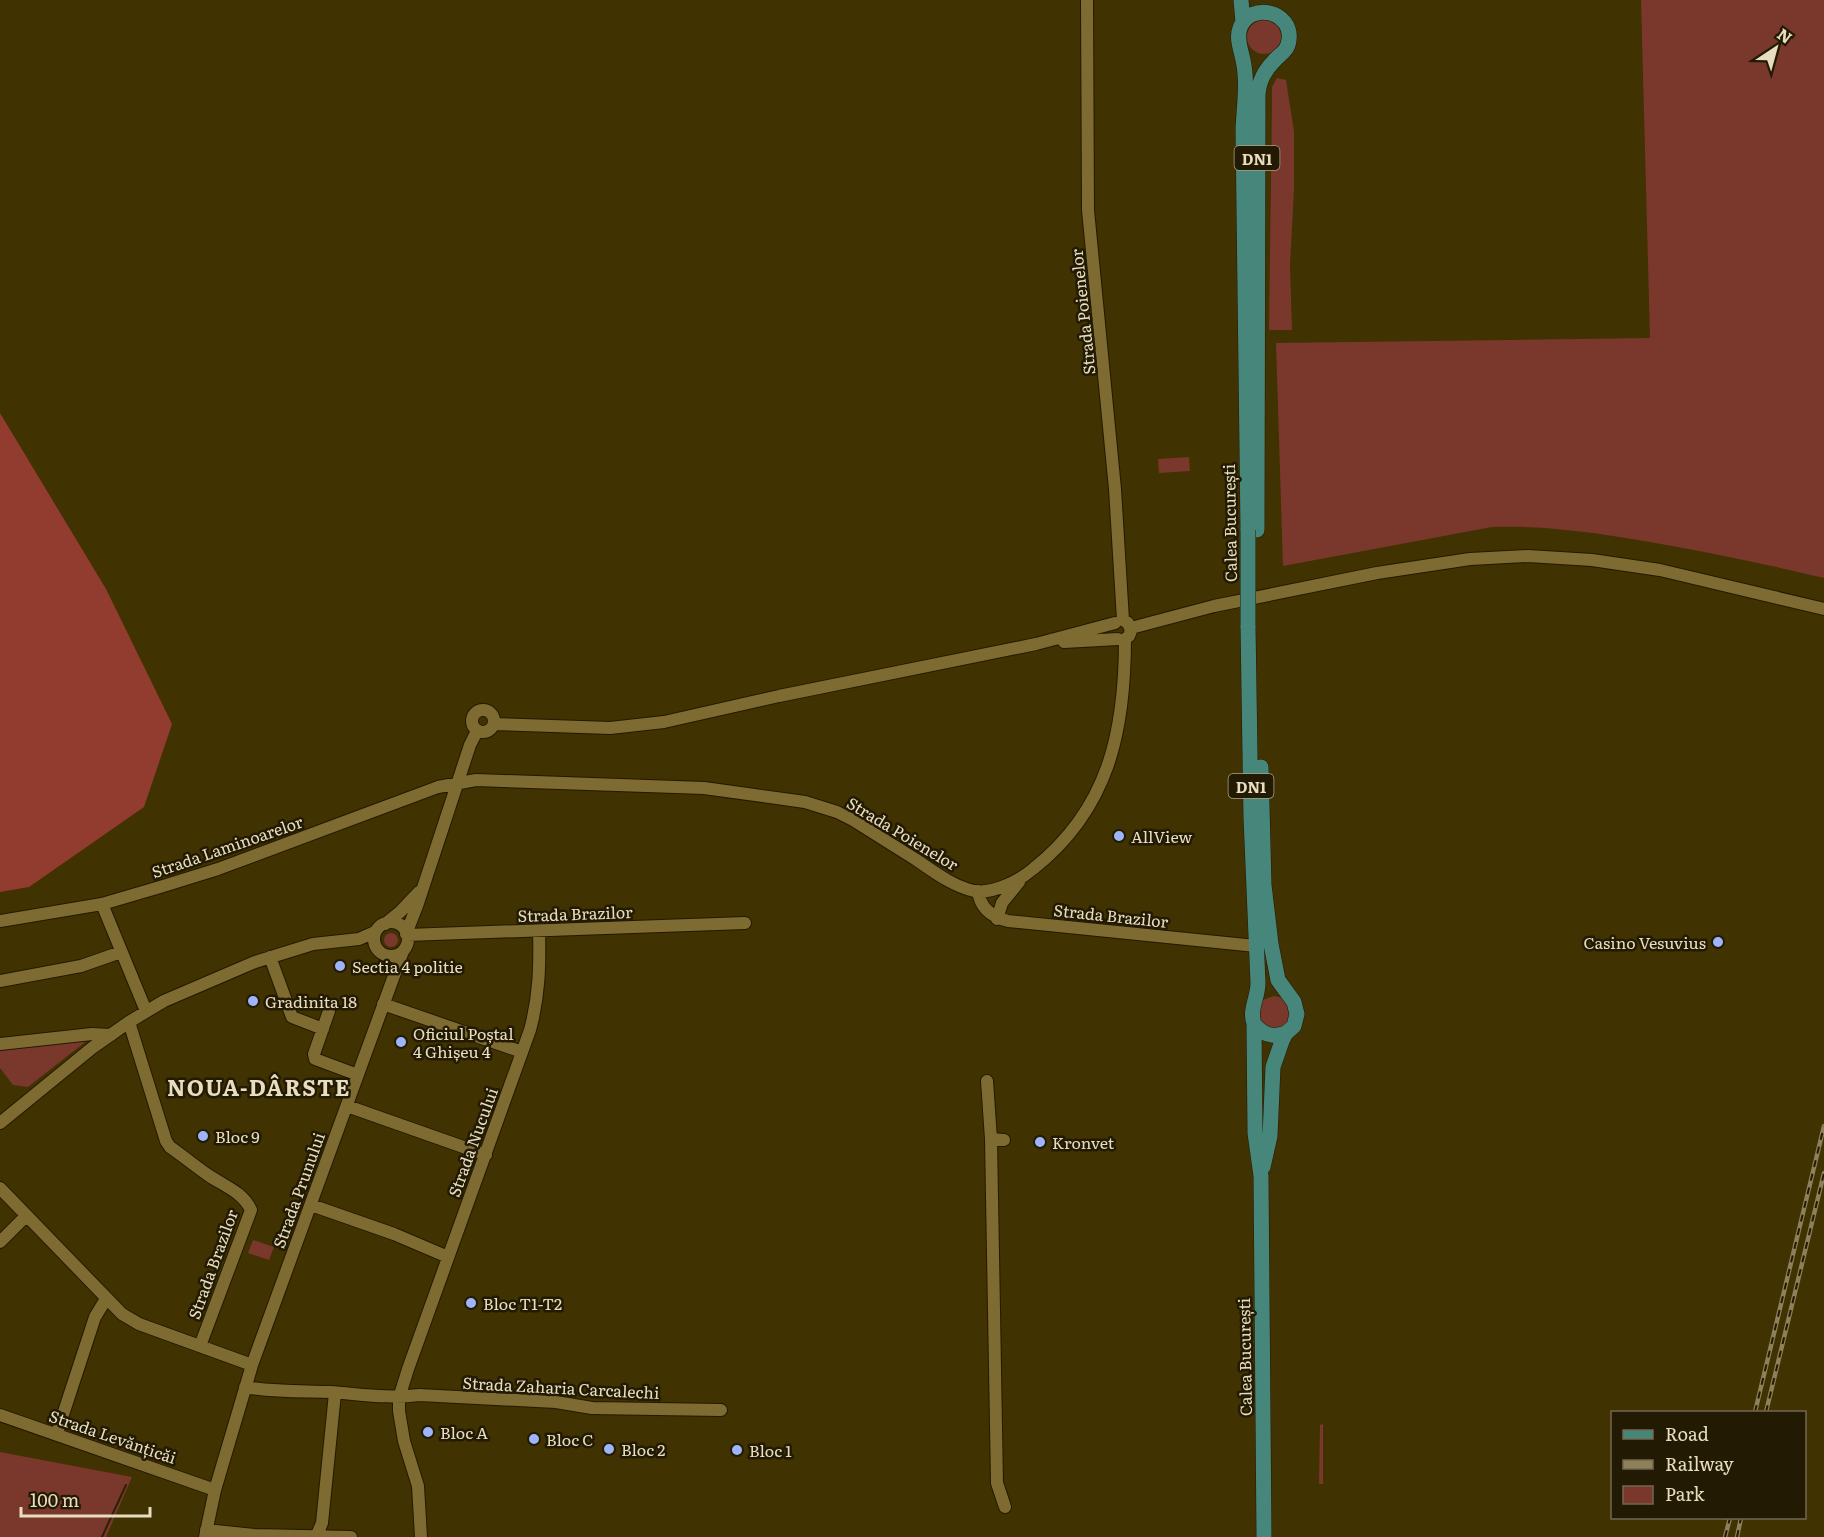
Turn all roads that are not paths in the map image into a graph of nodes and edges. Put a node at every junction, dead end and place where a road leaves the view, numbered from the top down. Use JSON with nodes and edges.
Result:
{"nodes":[{"id":1,"x":1087,"y":0,"type":"edge"},
{"id":2,"x":1240,"y":0,"type":"edge"},
{"id":3,"x":1263,"y":6,"type":"edge"},
{"id":4,"x":1243,"y":22,"type":"junction"},
{"id":5,"x":1240,"y":48,"type":"junction"},
{"id":6,"x":1274,"y":60,"type":"junction"},
{"id":7,"x":1252,"y":530,"type":"junction"},
{"id":8,"x":1824,"y":609,"type":"edge"},
{"id":9,"x":1252,"y":625,"type":"junction"},
{"id":10,"x":1122,"y":630,"type":"junction"},
{"id":11,"x":494,"y":724,"type":"junction"},
{"id":12,"x":477,"y":731,"type":"junction"},
{"id":13,"x":458,"y":782,"type":"junction"},
{"id":14,"x":1024,"y":877,"type":"junction"},
{"id":15,"x":422,"y":889,"type":"junction"},
{"id":16,"x":978,"y":891,"type":"junction"},
{"id":17,"x":102,"y":904,"type":"junction"},
{"id":18,"x":997,"y":919,"type":"junction"},
{"id":19,"x":0,"y":921,"type":"edge"},
{"id":20,"x":745,"y":923,"type":"dead end"},
{"id":21,"x":380,"y":928,"type":"junction"},
{"id":22,"x":538,"y":932,"type":"junction"},
{"id":23,"x":407,"y":934,"type":"junction"},
{"id":24,"x":333,"y":941,"type":"junction"},
{"id":25,"x":1256,"y":946,"type":"junction"},
{"id":26,"x":403,"y":951,"type":"junction"},
{"id":27,"x":121,"y":952,"type":"junction"},
{"id":28,"x":381,"y":953,"type":"junction"},
{"id":29,"x":270,"y":957,"type":"junction"},
{"id":30,"x":0,"y":981,"type":"edge"},
{"id":31,"x":1289,"y":996,"type":"junction"},
{"id":32,"x":1257,"y":999,"type":"junction"},
{"id":33,"x":382,"y":1004,"type":"junction"},
{"id":34,"x":146,"y":1011,"type":"junction"},
{"id":35,"x":329,"y":1011,"type":"dead end"},
{"id":36,"x":129,"y":1022,"type":"junction"},
{"id":37,"x":1254,"y":1024,"type":"junction"},
{"id":38,"x":322,"y":1029,"type":"junction"},
{"id":39,"x":1286,"y":1033,"type":"junction"},
{"id":40,"x":111,"y":1035,"type":"junction"},
{"id":41,"x":0,"y":1044,"type":"edge"},
{"id":42,"x":522,"y":1052,"type":"junction"},
{"id":43,"x":358,"y":1075,"type":"junction"},
{"id":44,"x":987,"y":1082,"type":"dead end"},
{"id":45,"x":347,"y":1106,"type":"junction"},
{"id":46,"x":0,"y":1123,"type":"edge"},
{"id":47,"x":486,"y":1155,"type":"junction"},
{"id":48,"x":1261,"y":1176,"type":"junction"},
{"id":49,"x":0,"y":1188,"type":"edge"},
{"id":50,"x":311,"y":1205,"type":"junction"},
{"id":51,"x":26,"y":1216,"type":"junction"},
{"id":52,"x":0,"y":1242,"type":"edge"},
{"id":53,"x":448,"y":1257,"type":"junction"},
{"id":54,"x":106,"y":1299,"type":"junction"},
{"id":55,"x":200,"y":1346,"type":"junction"},
{"id":56,"x":252,"y":1365,"type":"junction"},
{"id":57,"x":245,"y":1387,"type":"junction"},
{"id":58,"x":335,"y":1393,"type":"junction"},
{"id":59,"x":399,"y":1398,"type":"junction"},
{"id":60,"x":721,"y":1410,"type":"dead end"},
{"id":61,"x":0,"y":1415,"type":"edge"},
{"id":62,"x":57,"y":1433,"type":"junction"},
{"id":63,"x":215,"y":1490,"type":"junction"},
{"id":64,"x":1005,"y":1507,"type":"dead end"},
{"id":65,"x":205,"y":1534,"type":"edge"},
{"id":66,"x":254,"y":1536,"type":"edge"},
{"id":67,"x":317,"y":1536,"type":"edge"},
{"id":68,"x":351,"y":1537,"type":"edge"},
{"id":69,"x":421,"y":1537,"type":"edge"},
{"id":70,"x":1264,"y":1537,"type":"edge"}],
"edges":[{"from":1,"to":10,"type":"street","name":"Strada Poienelor"},
{"from":2,"to":4,"type":"main road","name":"Calea București","number":"DN1"},
{"from":3,"to":4,"type":"main road","name":"Calea București","number":"DN1"},
{"from":3,"to":6,"type":"main road","name":"Calea București","number":"DN1"},
{"from":4,"to":5,"type":"main road","name":"Calea București","number":"DN1"},
{"from":5,"to":6,"type":"main road"},
{"from":5,"to":7,"type":"main road","name":"Calea București","number":"DN1"},
{"from":6,"to":7,"type":"main road","name":"Calea București","number":"DN1"},
{"from":7,"to":9,"type":"main road","name":"Calea București","number":"DN1"},
{"from":8,"to":10,"type":"street"},
{"from":9,"to":25,"type":"main road","name":"Calea București","number":"DN1"},
{"from":9,"to":31,"type":"main road","name":"Calea București","number":"DN1"},
{"from":10,"to":11,"type":"street"},
{"from":10,"to":14,"type":"street","name":"Strada Poienelor"},
{"from":11,"to":12,"type":"street"},
{"from":11,"to":12,"type":"street"},
{"from":12,"to":13,"type":"street"},
{"from":13,"to":15,"type":"street"},
{"from":13,"to":16,"type":"street","name":"Strada Poienelor"},
{"from":13,"to":17,"type":"street","name":"Strada Laminoarelor"},
{"from":14,"to":16,"type":"street","name":"Strada Poienelor"},
{"from":14,"to":18,"type":"street"},
{"from":15,"to":21,"type":"street"},
{"from":15,"to":23,"type":"street"},
{"from":16,"to":18,"type":"street"},
{"from":17,"to":19,"type":"street","name":"Strada Laminoarelor"},
{"from":17,"to":27,"type":"street"},
{"from":18,"to":25,"type":"street","name":"Strada Brazilor"},
{"from":20,"to":22,"type":"street","name":"Strada Brazilor"},
{"from":21,"to":23,"type":"street"},
{"from":21,"to":24,"type":"street"},
{"from":21,"to":28,"type":"street"},
{"from":22,"to":23,"type":"street","name":"Strada Brazilor"},
{"from":22,"to":42,"type":"street","name":"Strada Nucului"},
{"from":23,"to":26,"type":"street"},
{"from":24,"to":28,"type":"street"},
{"from":24,"to":29,"type":"street"},
{"from":25,"to":32,"type":"main road","name":"Calea București","number":"DN1"},
{"from":26,"to":28,"type":"street"},
{"from":26,"to":33,"type":"street","name":"Strada Prunului"},
{"from":27,"to":30,"type":"street"},
{"from":27,"to":34,"type":"street"},
{"from":28,"to":33,"type":"street","name":"Strada Prunului"},
{"from":29,"to":34,"type":"street"},
{"from":29,"to":38,"type":"street"},
{"from":31,"to":32,"type":"main road"},
{"from":31,"to":39,"type":"main road","name":"Calea București","number":"DN1"},
{"from":32,"to":37,"type":"main road","name":"Calea București","number":"DN1"},
{"from":33,"to":42,"type":"street"},
{"from":33,"to":43,"type":"street","name":"Strada Prunului"},
{"from":34,"to":36,"type":"street"},
{"from":35,"to":38,"type":"street"},
{"from":36,"to":40,"type":"street"},
{"from":36,"to":55,"type":"street","name":"Strada Brazilor"},
{"from":37,"to":39,"type":"main road"},
{"from":37,"to":48,"type":"main road","name":"Calea București","number":"DN1"},
{"from":38,"to":43,"type":"street"},
{"from":39,"to":48,"type":"main road","name":"Calea București","number":"DN1"},
{"from":40,"to":41,"type":"street"},
{"from":40,"to":46,"type":"street"},
{"from":42,"to":47,"type":"street","name":"Strada Nucului"},
{"from":43,"to":45,"type":"street","name":"Strada Prunului"},
{"from":44,"to":64,"type":"street"},
{"from":45,"to":47,"type":"street"},
{"from":45,"to":50,"type":"street","name":"Strada Prunului"},
{"from":47,"to":53,"type":"street","name":"Strada Nucului"},
{"from":48,"to":70,"type":"main road","name":"Calea București","number":"DN1"},
{"from":49,"to":51,"type":"street"},
{"from":50,"to":53,"type":"street"},
{"from":50,"to":56,"type":"street","name":"Strada Prunului"},
{"from":51,"to":52,"type":"street"},
{"from":51,"to":54,"type":"street"},
{"from":53,"to":59,"type":"street","name":"Strada Nucului"},
{"from":54,"to":55,"type":"street"},
{"from":54,"to":62,"type":"street"},
{"from":55,"to":56,"type":"street"},
{"from":56,"to":57,"type":"street","name":"Strada Prunului"},
{"from":57,"to":58,"type":"street"},
{"from":57,"to":63,"type":"street","name":"Strada Prunului"},
{"from":58,"to":59,"type":"street"},
{"from":58,"to":67,"type":"street"},
{"from":59,"to":60,"type":"street","name":"Strada Zaharia Carcalechi"},
{"from":59,"to":69,"type":"street","name":"Strada Nucului"},
{"from":61,"to":62,"type":"street","name":"Strada Levănțicăi"},
{"from":62,"to":63,"type":"street","name":"Strada Levănțicăi"},
{"from":63,"to":65,"type":"street","name":"Strada Prunului"},
{"from":65,"to":66,"type":"street"},
{"from":66,"to":67,"type":"street"},
{"from":67,"to":68,"type":"street"}]}
